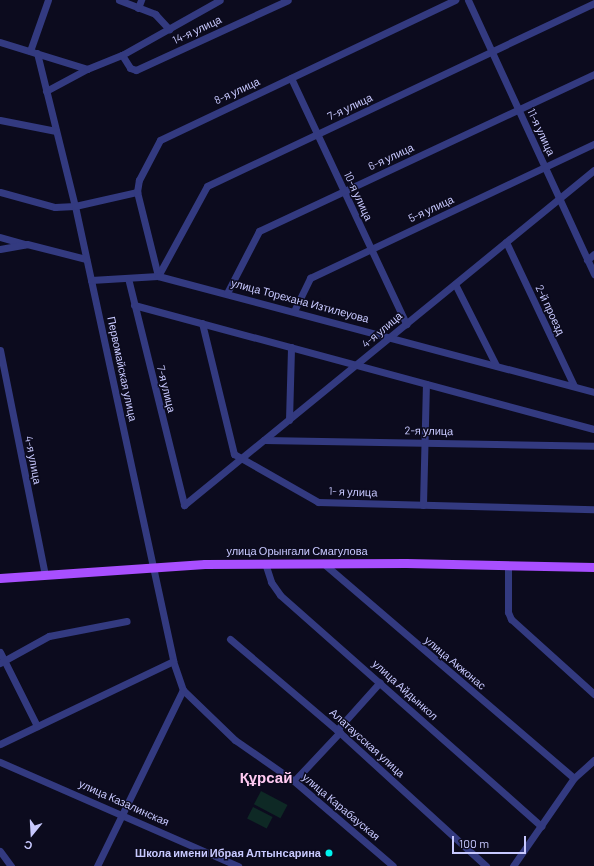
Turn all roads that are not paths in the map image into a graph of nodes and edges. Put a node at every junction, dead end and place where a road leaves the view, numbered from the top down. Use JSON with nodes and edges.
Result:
{"nodes":[{"id":1,"x":48,"y":0,"type":"edge"},
{"id":2,"x":119,"y":0,"type":"edge"},
{"id":3,"x":141,"y":0,"type":"edge"},
{"id":4,"x":220,"y":0,"type":"edge"},
{"id":5,"x":288,"y":0,"type":"edge"},
{"id":6,"x":455,"y":0,"type":"edge"},
{"id":7,"x":468,"y":0,"type":"edge"},
{"id":8,"x":594,"y":3,"type":"edge"},
{"id":9,"x":138,"y":8,"type":"junction"},
{"id":10,"x":169,"y":29,"type":"junction"},
{"id":11,"x":0,"y":42,"type":"edge"},
{"id":12,"x":33,"y":52,"type":"junction"},
{"id":13,"x":492,"y":52,"type":"junction"},
{"id":14,"x":122,"y":55,"type":"junction"},
{"id":15,"x":87,"y":69,"type":"junction"},
{"id":16,"x":594,"y":74,"type":"edge"},
{"id":17,"x":291,"y":78,"type":"junction"},
{"id":18,"x":46,"y":91,"type":"junction"},
{"id":19,"x":518,"y":110,"type":"junction"},
{"id":20,"x":0,"y":120,"type":"edge"},
{"id":21,"x":56,"y":131,"type":"junction"},
{"id":22,"x":317,"y":134,"type":"junction"},
{"id":23,"x":594,"y":144,"type":"edge"},
{"id":24,"x":545,"y":167,"type":"junction"},
{"id":25,"x":594,"y":170,"type":"edge"},
{"id":26,"x":0,"y":192,"type":"edge"},
{"id":27,"x":137,"y":192,"type":"junction"},
{"id":28,"x":344,"y":192,"type":"junction"},
{"id":29,"x":559,"y":199,"type":"junction"},
{"id":30,"x":75,"y":206,"type":"junction"},
{"id":31,"x":0,"y":237,"type":"edge"},
{"id":32,"x":506,"y":242,"type":"junction"},
{"id":33,"x":27,"y":244,"type":"junction"},
{"id":34,"x":0,"y":249,"type":"edge"},
{"id":35,"x":371,"y":249,"type":"junction"},
{"id":36,"x":594,"y":254,"type":"edge"},
{"id":37,"x":86,"y":259,"type":"junction"},
{"id":38,"x":588,"y":260,"type":"junction"},
{"id":39,"x":594,"y":274,"type":"edge"},
{"id":40,"x":158,"y":276,"type":"junction"},
{"id":41,"x":128,"y":278,"type":"junction"},
{"id":42,"x":91,"y":280,"type":"junction"},
{"id":43,"x":455,"y":284,"type":"junction"},
{"id":44,"x":227,"y":293,"type":"junction"},
{"id":45,"x":134,"y":305,"type":"junction"},
{"id":46,"x":294,"y":311,"type":"junction"},
{"id":47,"x":202,"y":323,"type":"junction"},
{"id":48,"x":406,"y":324,"type":"junction"},
{"id":49,"x":391,"y":337,"type":"junction"},
{"id":50,"x":292,"y":347,"type":"junction"},
{"id":51,"x":0,"y":350,"type":"edge"},
{"id":52,"x":358,"y":365,"type":"junction"},
{"id":53,"x":496,"y":365,"type":"junction"},
{"id":54,"x":426,"y":384,"type":"junction"},
{"id":55,"x":574,"y":386,"type":"junction"},
{"id":56,"x":594,"y":392,"type":"edge"},
{"id":57,"x":289,"y":420,"type":"junction"},
{"id":58,"x":594,"y":429,"type":"edge"},
{"id":59,"x":264,"y":440,"type":"junction"},
{"id":60,"x":423,"y":442,"type":"junction"},
{"id":61,"x":594,"y":446,"type":"edge"},
{"id":62,"x":241,"y":458,"type":"junction"},
{"id":63,"x":184,"y":505,"type":"joint"},
{"id":64,"x":423,"y":505,"type":"junction"},
{"id":65,"x":594,"y":509,"type":"edge"},
{"id":66,"x":265,"y":563,"type":"junction"},
{"id":67,"x":323,"y":563,"type":"junction"},
{"id":68,"x":508,"y":565,"type":"junction"},
{"id":69,"x":154,"y":566,"type":"junction"},
{"id":70,"x":594,"y":567,"type":"edge"},
{"id":71,"x":45,"y":575,"type":"junction"},
{"id":72,"x":0,"y":578,"type":"edge"},
{"id":73,"x":127,"y":621,"type":"dead end"},
{"id":74,"x":230,"y":638,"type":"dead end"},
{"id":75,"x":0,"y":652,"type":"edge"},
{"id":76,"x":173,"y":661,"type":"junction"},
{"id":77,"x":2,"y":662,"type":"edge"},
{"id":78,"x":380,"y":682,"type":"junction"},
{"id":79,"x":182,"y":690,"type":"junction"},
{"id":80,"x":594,"y":694,"type":"edge"},
{"id":81,"x":37,"y":726,"type":"junction"},
{"id":82,"x":339,"y":731,"type":"junction"},
{"id":83,"x":0,"y":744,"type":"edge"},
{"id":84,"x":594,"y":760,"type":"edge"},
{"id":85,"x":0,"y":762,"type":"edge"},
{"id":86,"x":574,"y":778,"type":"junction"},
{"id":87,"x":294,"y":781,"type":"junction"},
{"id":88,"x":121,"y":814,"type":"junction"},
{"id":89,"x":540,"y":826,"type":"junction"},
{"id":90,"x":0,"y":851,"type":"edge"},
{"id":91,"x":224,"y":863,"type":"edge"},
{"id":92,"x":99,"y":865,"type":"edge"},
{"id":93,"x":11,"y":866,"type":"edge"},
{"id":94,"x":238,"y":866,"type":"edge"},
{"id":95,"x":393,"y":866,"type":"edge"},
{"id":96,"x":486,"y":866,"type":"edge"},
{"id":97,"x":513,"y":866,"type":"edge"}],
"edges":[{"from":1,"to":12,"type":"street"},
{"from":2,"to":9,"type":"street"},
{"from":3,"to":9,"type":"street"},
{"from":4,"to":10,"type":"street"},
{"from":5,"to":14,"type":"street","name":"14-я улица"},
{"from":6,"to":17,"type":"street","name":"8-я улица"},
{"from":7,"to":13,"type":"street","name":"11-я улица"},
{"from":8,"to":13,"type":"street","name":"7-я улица"},
{"from":9,"to":10,"type":"street"},
{"from":10,"to":14,"type":"street"},
{"from":11,"to":12,"type":"street"},
{"from":12,"to":15,"type":"street"},
{"from":12,"to":18,"type":"street","name":"Первомайская улица"},
{"from":13,"to":19,"type":"street","name":"11-я улица"},
{"from":13,"to":22,"type":"street","name":"7-я улица"},
{"from":14,"to":15,"type":"street"},
{"from":15,"to":18,"type":"street"},
{"from":16,"to":19,"type":"street","name":"6-я улица"},
{"from":17,"to":22,"type":"street","name":"10-я улица"},
{"from":17,"to":27,"type":"street","name":"8-я улица"},
{"from":18,"to":21,"type":"street","name":"Первомайская улица"},
{"from":19,"to":24,"type":"street","name":"11-я улица"},
{"from":19,"to":28,"type":"street","name":"6-я улица"},
{"from":20,"to":21,"type":"street"},
{"from":21,"to":30,"type":"street","name":"Первомайская улица"},
{"from":22,"to":28,"type":"street","name":"10-я улица"},
{"from":22,"to":40,"type":"street","name":"7-я улица"},
{"from":23,"to":24,"type":"street","name":"5-я улица"},
{"from":24,"to":29,"type":"street","name":"11-я улица"},
{"from":24,"to":35,"type":"street","name":"5-я улица"},
{"from":25,"to":29,"type":"street","name":"4-я улица"},
{"from":26,"to":30,"type":"street"},
{"from":27,"to":30,"type":"street"},
{"from":27,"to":40,"type":"street"},
{"from":28,"to":35,"type":"street","name":"10-я улица"},
{"from":28,"to":44,"type":"street","name":"6-я улица"},
{"from":29,"to":32,"type":"street","name":"4-я улица"},
{"from":29,"to":38,"type":"street","name":"11-я улица"},
{"from":30,"to":37,"type":"street","name":"Первомайская улица"},
{"from":31,"to":33,"type":"street"},
{"from":32,"to":43,"type":"street","name":"4-я улица"},
{"from":32,"to":55,"type":"street","name":"2-й проезд"},
{"from":33,"to":34,"type":"street"},
{"from":33,"to":37,"type":"street"},
{"from":35,"to":46,"type":"street","name":"5-я улица"},
{"from":35,"to":48,"type":"street","name":"10-я улица"},
{"from":36,"to":38,"type":"street"},
{"from":37,"to":42,"type":"street","name":"Первомайская улица"},
{"from":38,"to":39,"type":"street","name":"11-я улица"},
{"from":40,"to":41,"type":"street","name":"улица Торехана Изтилеуова"},
{"from":40,"to":44,"type":"street","name":"улица Торехана Изтилеуова"},
{"from":41,"to":42,"type":"street","name":"улица Торехана Изтилеуова"},
{"from":41,"to":45,"type":"street","name":"7-я улица"},
{"from":42,"to":69,"type":"street","name":"Первомайская улица"},
{"from":43,"to":48,"type":"street","name":"4-я улица"},
{"from":43,"to":53,"type":"street"},
{"from":44,"to":46,"type":"street","name":"улица Торехана Изтилеуова"},
{"from":45,"to":47,"type":"street"},
{"from":45,"to":63,"type":"street","name":"7-я улица"},
{"from":46,"to":49,"type":"street","name":"улица Торехана Изтилеуова"},
{"from":47,"to":50,"type":"street"},
{"from":47,"to":62,"type":"street","name":"1- я улица"},
{"from":48,"to":49,"type":"street","name":"4-я улица"},
{"from":49,"to":52,"type":"street","name":"4-я улица"},
{"from":49,"to":53,"type":"street","name":"улица Торехана Изтилеуова"},
{"from":50,"to":52,"type":"street"},
{"from":50,"to":57,"type":"street"},
{"from":51,"to":71,"type":"street","name":"4-я улица"},
{"from":52,"to":54,"type":"street"},
{"from":52,"to":57,"type":"street","name":"4-я улица"},
{"from":53,"to":55,"type":"street","name":"улица Торехана Изтилеуова"},
{"from":54,"to":58,"type":"street"},
{"from":54,"to":60,"type":"street"},
{"from":55,"to":56,"type":"street","name":"улица Торехана Изтилеуова"},
{"from":57,"to":59,"type":"street","name":"4-я улица"},
{"from":59,"to":60,"type":"street","name":"2-я улица"},
{"from":59,"to":62,"type":"street","name":"4-я улица"},
{"from":60,"to":61,"type":"street","name":"2-я улица"},
{"from":60,"to":64,"type":"street"},
{"from":62,"to":63,"type":"street","name":"4-я улица"},
{"from":62,"to":64,"type":"street","name":"1- я улица"},
{"from":64,"to":65,"type":"street","name":"1- я улица"},
{"from":66,"to":67,"type":"main road","name":"улица Орынгали Смагулова"},
{"from":66,"to":69,"type":"main road","name":"улица Орынгали Смагулова"},
{"from":66,"to":78,"type":"street","name":"улица Айдынкол"},
{"from":67,"to":68,"type":"main road","name":"улица Орынгали Смагулова"},
{"from":67,"to":86,"type":"street","name":"улица Акжонас"},
{"from":68,"to":70,"type":"main road","name":"улица Орынгали Смагулова"},
{"from":68,"to":80,"type":"street"},
{"from":69,"to":71,"type":"main road","name":"улица Орынгали Смагулова"},
{"from":69,"to":76,"type":"street","name":"Первомайская улица"},
{"from":71,"to":72,"type":"main road","name":"улица Орынгали Смагулова"},
{"from":73,"to":77,"type":"street"},
{"from":74,"to":82,"type":"street","name":"Алатаусская улица"},
{"from":75,"to":77,"type":"street"},
{"from":76,"to":79,"type":"street","name":"Первомайская улица"},
{"from":76,"to":81,"type":"street"},
{"from":77,"to":81,"type":"street"},
{"from":78,"to":82,"type":"street"},
{"from":78,"to":89,"type":"street","name":"улица Айдынкол"},
{"from":79,"to":87,"type":"street","name":"улица Карабауская"},
{"from":79,"to":88,"type":"street"},
{"from":81,"to":83,"type":"street"},
{"from":82,"to":87,"type":"street"},
{"from":82,"to":96,"type":"street","name":"Алатаусская улица"},
{"from":84,"to":86,"type":"street"},
{"from":85,"to":88,"type":"street","name":"улица Казалинская"},
{"from":86,"to":89,"type":"street"},
{"from":87,"to":95,"type":"street","name":"улица Карабауская"},
{"from":88,"to":91,"type":"street","name":"улица Казалинская"},
{"from":88,"to":92,"type":"street"},
{"from":89,"to":97,"type":"street"},
{"from":90,"to":93,"type":"street"},
{"from":91,"to":94,"type":"street","name":"улица Казалинская"}]}
